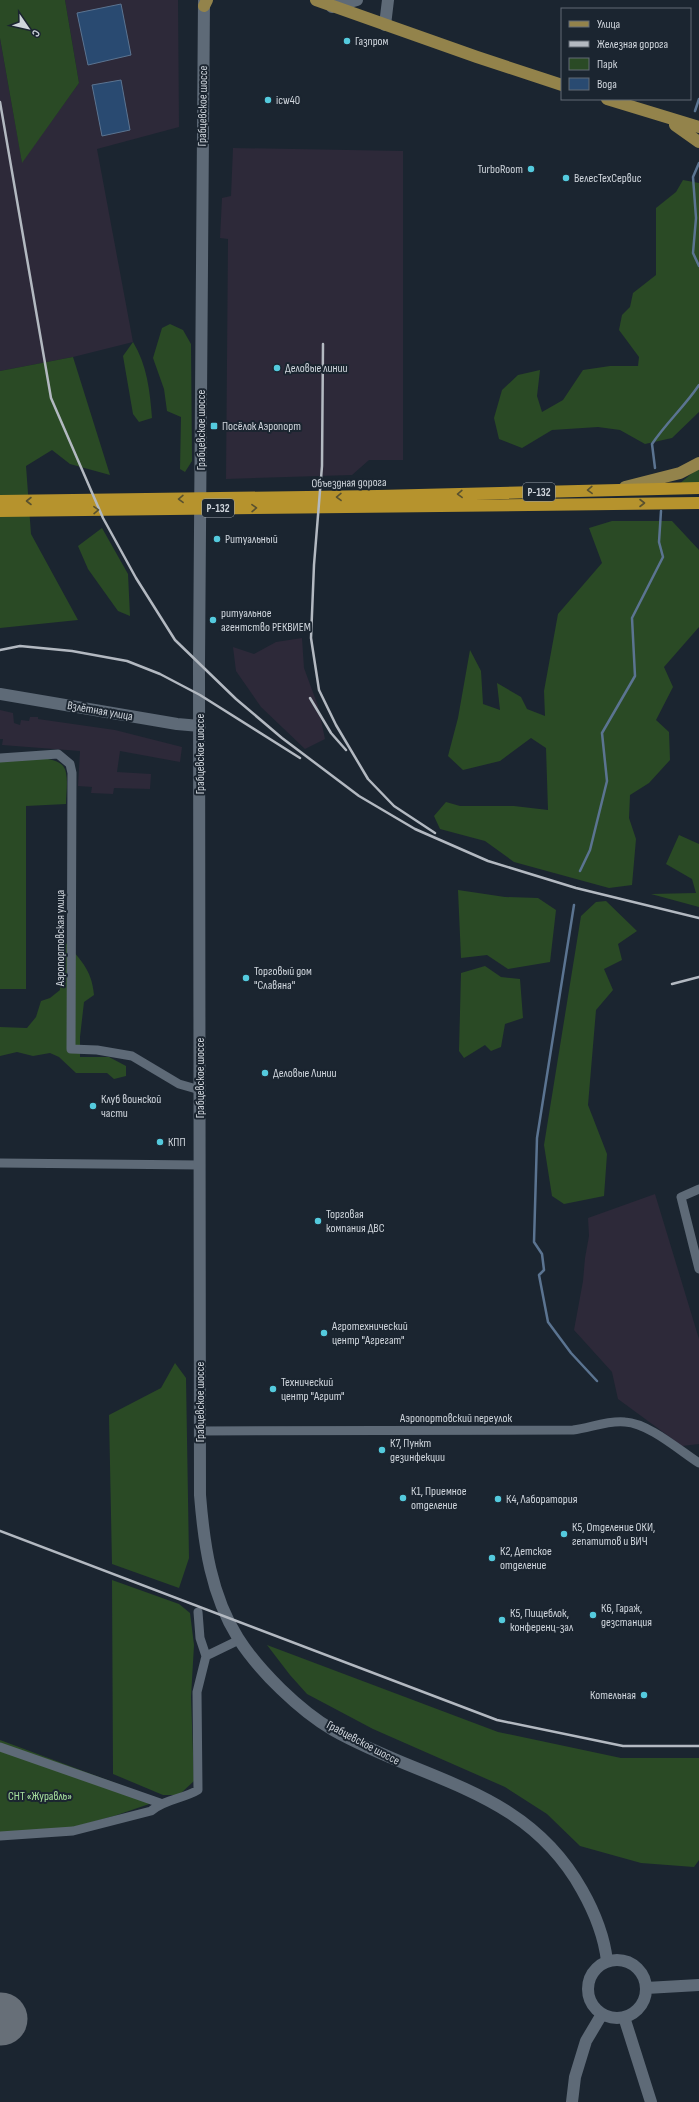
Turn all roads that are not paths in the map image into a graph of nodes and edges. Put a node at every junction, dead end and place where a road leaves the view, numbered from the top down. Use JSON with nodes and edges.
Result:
{"nodes":[{"id":1,"x":316,"y":0,"type":"edge"},
{"id":2,"x":357,"y":0,"type":"edge"},
{"id":3,"x":388,"y":0,"type":"edge"},
{"id":4,"x":205,"y":2,"type":"edge"},
{"id":5,"x":332,"y":7,"type":"junction"},
{"id":6,"x":384,"y":25,"type":"junction"},
{"id":7,"x":561,"y":85,"type":"edge"},
{"id":8,"x":610,"y":100,"type":"edge"},
{"id":9,"x":660,"y":116,"type":"junction"},
{"id":10,"x":699,"y":127,"type":"edge"},
{"id":11,"x":699,"y":142,"type":"edge"},
{"id":12,"x":699,"y":463,"type":"edge"},
{"id":13,"x":699,"y":488,"type":"edge"},
{"id":14,"x":610,"y":490,"type":"junction"},
{"id":15,"x":0,"y":501,"type":"edge"},
{"id":16,"x":379,"y":501,"type":"junction"},
{"id":17,"x":699,"y":503,"type":"edge"},
{"id":18,"x":58,"y":505,"type":"junction"},
{"id":19,"x":0,"y":511,"type":"edge"},
{"id":20,"x":0,"y":694,"type":"edge"},
{"id":21,"x":200,"y":726,"type":"junction"},
{"id":22,"x":0,"y":758,"type":"edge"},
{"id":23,"x":200,"y":1090,"type":"junction"},
{"id":24,"x":0,"y":1163,"type":"edge"},
{"id":25,"x":200,"y":1165,"type":"junction"},
{"id":26,"x":699,"y":1189,"type":"edge"},
{"id":27,"x":699,"y":1269,"type":"edge"},
{"id":28,"x":200,"y":1431,"type":"junction"},
{"id":29,"x":699,"y":1463,"type":"edge"},
{"id":30,"x":198,"y":1612,"type":"dead end"},
{"id":31,"x":239,"y":1640,"type":"junction"},
{"id":32,"x":206,"y":1656,"type":"junction"},
{"id":33,"x":0,"y":1747,"type":"edge"},
{"id":34,"x":160,"y":1803,"type":"junction"},
{"id":35,"x":0,"y":1836,"type":"edge"},
{"id":36,"x":607,"y":1961,"type":"junction"},
{"id":37,"x":699,"y":1985,"type":"edge"},
{"id":38,"x":646,"y":1988,"type":"junction"},
{"id":39,"x":602,"y":2014,"type":"junction"},
{"id":40,"x":624,"y":2017,"type":"junction"},
{"id":41,"x":572,"y":2102,"type":"edge"},
{"id":42,"x":651,"y":2102,"type":"edge"}],
"edges":[{"from":1,"to":5,"type":"main road"},
{"from":2,"to":5,"type":"main road"},
{"from":3,"to":6,"type":"main road"},
{"from":4,"to":21,"type":"main road","name":"Грабцевское шоссе"},
{"from":5,"to":6,"type":"main road"},
{"from":6,"to":7,"type":"main road"},
{"from":8,"to":9,"type":"main road"},
{"from":9,"to":10,"type":"main road"},
{"from":9,"to":11,"type":"main road"},
{"from":12,"to":14,"type":"main road"},
{"from":13,"to":14,"type":"highway","name":"Объездная дорога","number":"Р-132"},
{"from":14,"to":16,"type":"highway","name":"Объездная дорога","number":"Р-132","one_way":true},
{"from":18,"to":15,"type":"highway","name":"Объездная дорога","number":"Р-132","one_way":true},
{"from":16,"to":17,"type":"highway","name":"Объездная дорога","number":"Р-132","one_way":true},
{"from":16,"to":18,"type":"highway","name":"Объездная дорога","number":"Р-132"},
{"from":18,"to":19,"type":"highway","name":"Объездная дорога","number":"Р-132"},
{"from":20,"to":21,"type":"main road","name":"Взлётная улица"},
{"from":21,"to":23,"type":"main road","name":"Грабцевское шоссе"},
{"from":22,"to":23,"type":"street","name":"Аэропортовская улица"},
{"from":23,"to":25,"type":"main road","name":"Грабцевское шоссе"},
{"from":24,"to":25,"type":"street"},
{"from":25,"to":28,"type":"main road","name":"Грабцевское шоссе"},
{"from":26,"to":27,"type":"street"},
{"from":28,"to":29,"type":"street","name":"Аэропортовский переулок"},
{"from":28,"to":31,"type":"main road","name":"Грабцевское шоссе"},
{"from":30,"to":32,"type":"street"},
{"from":31,"to":32,"type":"street"},
{"from":31,"to":36,"type":"main road","name":"Грабцевское шоссе"},
{"from":32,"to":34,"type":"street"},
{"from":33,"to":34,"type":"street"},
{"from":34,"to":35,"type":"street"},
{"from":36,"to":38,"type":"main road"},
{"from":36,"to":39,"type":"main road"},
{"from":37,"to":38,"type":"main road"},
{"from":38,"to":40,"type":"main road"},
{"from":39,"to":40,"type":"main road"},
{"from":39,"to":41,"type":"main road"},
{"from":40,"to":42,"type":"main road"}]}
